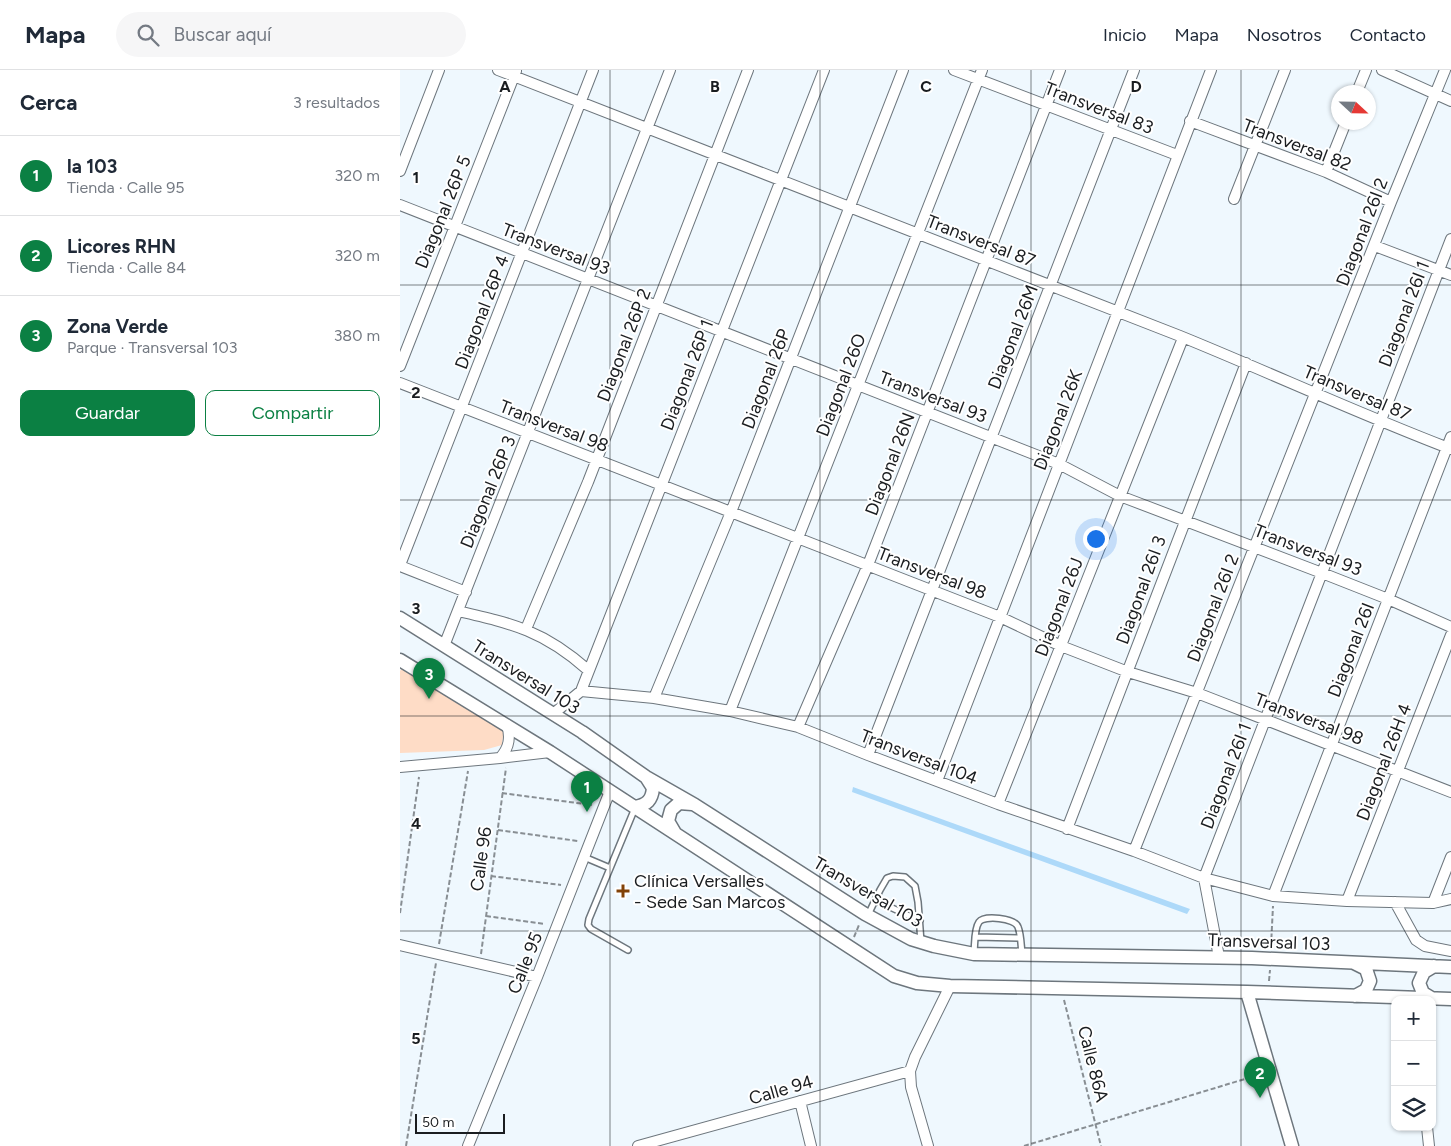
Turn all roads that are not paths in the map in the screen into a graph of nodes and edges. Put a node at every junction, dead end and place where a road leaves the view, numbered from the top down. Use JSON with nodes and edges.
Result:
{"nodes":[{"id":1,"x":439,"y":70,"type":"edge"},
{"id":2,"x":498,"y":70,"type":"edge"},
{"id":3,"x":593,"y":70,"type":"edge"},
{"id":4,"x":670,"y":70,"type":"edge"},
{"id":5,"x":748,"y":70,"type":"edge"},
{"id":6,"x":824,"y":70,"type":"edge"},
{"id":7,"x":903,"y":70,"type":"edge"},
{"id":8,"x":954,"y":70,"type":"edge"},
{"id":9,"x":1060,"y":70,"type":"edge"},
{"id":10,"x":1134,"y":70,"type":"edge"},
{"id":11,"x":1211,"y":70,"type":"edge"},
{"id":12,"x":1285,"y":70,"type":"edge"},
{"id":13,"x":1366,"y":70,"type":"edge"},
{"id":14,"x":1382,"y":70,"type":"edge"},
{"id":15,"x":1445,"y":70,"type":"edge"},
{"id":16,"x":515,"y":73,"type":"edge"},
{"id":17,"x":980,"y":75,"type":"edge"},
{"id":18,"x":1360,"y":85,"type":"edge"},
{"id":19,"x":1435,"y":95,"type":"junction"},
{"id":20,"x":1451,"y":101,"type":"edge"},
{"id":21,"x":580,"y":102,"type":"junction"},
{"id":22,"x":1046,"y":105,"type":"junction"},
{"id":23,"x":1190,"y":121,"type":"junction"},
{"id":24,"x":648,"y":129,"type":"junction"},
{"id":25,"x":1111,"y":130,"type":"junction"},
{"id":26,"x":1343,"y":130,"type":"edge"},
{"id":27,"x":1256,"y":145,"type":"junction"},
{"id":28,"x":715,"y":155,"type":"junction"},
{"id":29,"x":1177,"y":155,"type":"junction"},
{"id":30,"x":400,"y":171,"type":"edge"},
{"id":31,"x":1326,"y":172,"type":"junction"},
{"id":32,"x":781,"y":181,"type":"junction"},
{"id":33,"x":1234,"y":198,"type":"dead end"},
{"id":34,"x":1391,"y":202,"type":"junction"},
{"id":35,"x":400,"y":205,"type":"edge"},
{"id":36,"x":850,"y":207,"type":"junction"},
{"id":37,"x":455,"y":227,"type":"junction"},
{"id":38,"x":917,"y":234,"type":"junction"},
{"id":39,"x":1451,"y":239,"type":"edge"},
{"id":40,"x":1375,"y":246,"type":"junction"},
{"id":41,"x":522,"y":253,"type":"junction"},
{"id":42,"x":986,"y":261,"type":"junction"},
{"id":43,"x":1439,"y":270,"type":"junction"},
{"id":44,"x":1451,"y":275,"type":"edge"},
{"id":45,"x":589,"y":279,"type":"junction"},
{"id":46,"x":1050,"y":285,"type":"junction"},
{"id":47,"x":656,"y":306,"type":"junction"},
{"id":48,"x":1117,"y":312,"type":"junction"},
{"id":49,"x":722,"y":331,"type":"junction"},
{"id":50,"x":1183,"y":338,"type":"junction"},
{"id":51,"x":791,"y":359,"type":"junction"},
{"id":52,"x":1246,"y":364,"type":"junction"},
{"id":53,"x":400,"y":366,"type":"edge"},
{"id":54,"x":400,"y":383,"type":"edge"},
{"id":55,"x":858,"y":385,"type":"junction"},
{"id":56,"x":1315,"y":394,"type":"junction"},
{"id":57,"x":462,"y":407,"type":"junction"},
{"id":58,"x":927,"y":412,"type":"junction"},
{"id":59,"x":1379,"y":421,"type":"junction"},
{"id":60,"x":529,"y":433,"type":"junction"},
{"id":61,"x":992,"y":437,"type":"junction"},
{"id":62,"x":1451,"y":437,"type":"edge"},
{"id":63,"x":1449,"y":448,"type":"edge"},
{"id":64,"x":596,"y":460,"type":"junction"},
{"id":65,"x":1059,"y":464,"type":"junction"},
{"id":66,"x":662,"y":485,"type":"junction"},
{"id":67,"x":1120,"y":496,"type":"junction"},
{"id":68,"x":731,"y":512,"type":"junction"},
{"id":69,"x":1184,"y":521,"type":"junction"},
{"id":70,"x":798,"y":538,"type":"junction"},
{"id":71,"x":1254,"y":547,"type":"junction"},
{"id":72,"x":400,"y":565,"type":"edge"},
{"id":73,"x":868,"y":565,"type":"junction"},
{"id":74,"x":1322,"y":573,"type":"junction"},
{"id":75,"x":932,"y":590,"type":"junction"},
{"id":76,"x":466,"y":592,"type":"junction"},
{"id":77,"x":1388,"y":599,"type":"junction"},
{"id":78,"x":458,"y":611,"type":"junction"},
{"id":79,"x":1000,"y":617,"type":"junction"},
{"id":80,"x":400,"y":618,"type":"edge"},
{"id":81,"x":1451,"y":627,"type":"edge"},
{"id":82,"x":526,"y":629,"type":"junction"},
{"id":83,"x":1451,"y":635,"type":"edge"},
{"id":84,"x":444,"y":646,"type":"junction"},
{"id":85,"x":1061,"y":646,"type":"junction"},
{"id":86,"x":401,"y":664,"type":"edge"},
{"id":87,"x":588,"y":670,"type":"junction"},
{"id":88,"x":1128,"y":672,"type":"junction"},
{"id":89,"x":581,"y":691,"type":"junction"},
{"id":90,"x":1197,"y":693,"type":"junction"},
{"id":91,"x":654,"y":698,"type":"junction"},
{"id":92,"x":730,"y":711,"type":"junction"},
{"id":93,"x":552,"y":714,"type":"junction"},
{"id":94,"x":1265,"y":720,"type":"junction"},
{"id":95,"x":507,"y":725,"type":"junction"},
{"id":96,"x":798,"y":727,"type":"junction"},
{"id":97,"x":1332,"y":746,"type":"junction"},
{"id":98,"x":550,"y":752,"type":"junction"},
{"id":99,"x":868,"y":756,"type":"junction"},
{"id":100,"x":504,"y":758,"type":"junction"},
{"id":101,"x":400,"y":767,"type":"edge"},
{"id":102,"x":1399,"y":772,"type":"junction"},
{"id":103,"x":646,"y":777,"type":"junction"},
{"id":104,"x":937,"y":781,"type":"junction"},
{"id":105,"x":610,"y":791,"type":"junction"},
{"id":106,"x":1451,"y":792,"type":"edge"},
{"id":107,"x":998,"y":804,"type":"junction"},
{"id":108,"x":695,"y":805,"type":"junction"},
{"id":109,"x":635,"y":807,"type":"junction"},
{"id":110,"x":1067,"y":829,"type":"junction"},
{"id":111,"x":676,"y":834,"type":"junction"},
{"id":112,"x":1134,"y":852,"type":"junction"},
{"id":113,"x":584,"y":857,"type":"junction"},
{"id":114,"x":1451,"y":857,"type":"edge"},
{"id":115,"x":610,"y":868,"type":"junction"},
{"id":116,"x":1204,"y":878,"type":"junction"},
{"id":117,"x":1273,"y":896,"type":"junction"},
{"id":118,"x":1451,"y":899,"type":"edge"},
{"id":119,"x":875,"y":900,"type":"junction"},
{"id":120,"x":1347,"y":901,"type":"junction"},
{"id":121,"x":1395,"y":902,"type":"junction"},
{"id":122,"x":1433,"y":903,"type":"junction"},
{"id":123,"x":866,"y":915,"type":"junction"},
{"id":124,"x":920,"y":921,"type":"junction"},
{"id":125,"x":976,"y":937,"type":"junction"},
{"id":126,"x":1020,"y":938,"type":"junction"},
{"id":127,"x":921,"y":942,"type":"junction"},
{"id":128,"x":400,"y":945,"type":"edge"},
{"id":129,"x":628,"y":950,"type":"dead end"},
{"id":130,"x":1451,"y":951,"type":"edge"},
{"id":131,"x":974,"y":954,"type":"junction"},
{"id":132,"x":1022,"y":954,"type":"junction"},
{"id":133,"x":1219,"y":957,"type":"junction"},
{"id":134,"x":1354,"y":963,"type":"junction"},
{"id":135,"x":1434,"y":966,"type":"junction"},
{"id":136,"x":1451,"y":967,"type":"edge"},
{"id":137,"x":537,"y":977,"type":"junction"},
{"id":138,"x":950,"y":986,"type":"junction"},
{"id":139,"x":1247,"y":992,"type":"junction"},
{"id":140,"x":1352,"y":996,"type":"junction"},
{"id":141,"x":1428,"y":996,"type":"edge"},
{"id":142,"x":1391,"y":998,"type":"edge"},
{"id":143,"x":1436,"y":999,"type":"edge"},
{"id":144,"x":1451,"y":999,"type":"edge"},
{"id":145,"x":910,"y":1071,"type":"junction"},
{"id":146,"x":800,"y":1101,"type":"junction"},
{"id":147,"x":1427,"y":1131,"type":"edge"},
{"id":148,"x":661,"y":1143,"type":"edge"},
{"id":149,"x":468,"y":1146,"type":"edge"},
{"id":150,"x":638,"y":1146,"type":"edge"},
{"id":151,"x":811,"y":1146,"type":"edge"},
{"id":152,"x":928,"y":1146,"type":"edge"},
{"id":153,"x":1292,"y":1146,"type":"edge"},
{"id":154,"x":1429,"y":1146,"type":"edge"}],
"edges":[{"from":1,"to":30,"type":"street"},
{"from":2,"to":16,"type":"street","name":"Transversal 87"},
{"from":3,"to":21,"type":"street","name":"Diagonal 26P 4"},
{"from":4,"to":24,"type":"street","name":"Diagonal 26P 3"},
{"from":5,"to":28,"type":"street","name":"Diagonal 26P 2"},
{"from":6,"to":32,"type":"street","name":"Diagonal 26P 1"},
{"from":7,"to":36,"type":"street","name":"Diagonal 26P"},
{"from":8,"to":17,"type":"street","name":"Transversal 83"},
{"from":9,"to":22,"type":"street","name":"Diagonal 26N"},
{"from":10,"to":25,"type":"street","name":"Diagonal 26M"},
{"from":11,"to":23,"type":"street","name":"Diagonal 26K"},
{"from":12,"to":27,"type":"street"},
{"from":13,"to":18,"type":"street"},
{"from":14,"to":19,"type":"street"},
{"from":15,"to":19,"type":"street","name":"Diagonal 26I 2"},
{"from":16,"to":21,"type":"street","name":"Transversal 87"},
{"from":16,"to":37,"type":"street","name":"Diagonal 26P 5"},
{"from":17,"to":22,"type":"street","name":"Transversal 83"},
{"from":17,"to":38,"type":"street","name":"Diagonal 26O"},
{"from":19,"to":20,"type":"street"},
{"from":19,"to":34,"type":"street","name":"Diagonal 26I 2"},
{"from":21,"to":24,"type":"street","name":"Transversal 87"},
{"from":21,"to":41,"type":"street","name":"Diagonal 26P 4"},
{"from":22,"to":25,"type":"street","name":"Transversal 83"},
{"from":22,"to":42,"type":"street","name":"Diagonal 26N"},
{"from":23,"to":27,"type":"street","name":"Transversal 82"},
{"from":23,"to":29,"type":"street","name":"Diagonal 26K"},
{"from":24,"to":28,"type":"street","name":"Transversal 87"},
{"from":24,"to":45,"type":"street","name":"Diagonal 26P 3"},
{"from":25,"to":29,"type":"street","name":"Transversal 83"},
{"from":25,"to":46,"type":"street","name":"Diagonal 26M"},
{"from":26,"to":31,"type":"street"},
{"from":27,"to":31,"type":"street","name":"Transversal 82"},
{"from":27,"to":33,"type":"street"},
{"from":28,"to":32,"type":"street","name":"Transversal 87"},
{"from":28,"to":47,"type":"street","name":"Diagonal 26P 2"},
{"from":29,"to":48,"type":"street","name":"Diagonal 26K"},
{"from":31,"to":34,"type":"street","name":"Transversal 82"},
{"from":32,"to":36,"type":"street","name":"Transversal 87"},
{"from":32,"to":49,"type":"street","name":"Diagonal 26P 1"},
{"from":34,"to":40,"type":"street","name":"Diagonal 26I 2"},
{"from":35,"to":37,"type":"street","name":"Transversal 93"},
{"from":36,"to":38,"type":"street","name":"Transversal 87"},
{"from":36,"to":51,"type":"street","name":"Diagonal 26P"},
{"from":37,"to":41,"type":"street","name":"Transversal 93"},
{"from":37,"to":53,"type":"street","name":"Diagonal 26P 5"},
{"from":38,"to":42,"type":"street","name":"Transversal 87"},
{"from":38,"to":55,"type":"street","name":"Diagonal 26O"},
{"from":39,"to":43,"type":"street","name":"Diagonal 26I 1"},
{"from":40,"to":43,"type":"street"},
{"from":40,"to":56,"type":"street","name":"Diagonal 26I 2"},
{"from":41,"to":45,"type":"street","name":"Transversal 93"},
{"from":41,"to":57,"type":"street","name":"Diagonal 26P 4"},
{"from":42,"to":46,"type":"street","name":"Transversal 87"},
{"from":42,"to":58,"type":"street","name":"Diagonal 26N"},
{"from":43,"to":44,"type":"street"},
{"from":43,"to":59,"type":"street","name":"Diagonal 26I 1"},
{"from":45,"to":47,"type":"street","name":"Transversal 93"},
{"from":45,"to":60,"type":"street","name":"Diagonal 26P 3"},
{"from":46,"to":48,"type":"street","name":"Transversal 87"},
{"from":46,"to":61,"type":"street","name":"Diagonal 26M"},
{"from":47,"to":49,"type":"street","name":"Transversal 93"},
{"from":47,"to":64,"type":"street","name":"Diagonal 26P 2"},
{"from":48,"to":50,"type":"street","name":"Transversal 87"},
{"from":48,"to":65,"type":"street","name":"Diagonal 26K"},
{"from":49,"to":51,"type":"street","name":"Transversal 93"},
{"from":49,"to":66,"type":"street","name":"Diagonal 26P 1"},
{"from":50,"to":52,"type":"street","name":"Transversal 87"},
{"from":50,"to":67,"type":"street","name":"Diagonal 26J"},
{"from":51,"to":55,"type":"street","name":"Transversal 93"},
{"from":51,"to":68,"type":"street","name":"Diagonal 26P"},
{"from":52,"to":56,"type":"street","name":"Transversal 87"},
{"from":52,"to":69,"type":"street","name":"Diagonal 26I 3"},
{"from":54,"to":57,"type":"street","name":"Transversal 98"},
{"from":55,"to":58,"type":"street","name":"Transversal 93"},
{"from":55,"to":70,"type":"street","name":"Diagonal 26O"},
{"from":56,"to":59,"type":"street","name":"Transversal 87"},
{"from":56,"to":71,"type":"street","name":"Diagonal 26I 2"},
{"from":57,"to":60,"type":"street","name":"Transversal 98"},
{"from":57,"to":72,"type":"street","name":"Diagonal 26P 4"},
{"from":58,"to":61,"type":"street","name":"Transversal 93"},
{"from":58,"to":73,"type":"street","name":"Diagonal 26N"},
{"from":59,"to":63,"type":"street","name":"Transversal 87"},
{"from":59,"to":74,"type":"street","name":"Diagonal 26I 1"},
{"from":60,"to":64,"type":"street","name":"Transversal 98"},
{"from":60,"to":76,"type":"street","name":"Diagonal 26P 3"},
{"from":61,"to":65,"type":"street","name":"Transversal 93"},
{"from":61,"to":75,"type":"street","name":"Diagonal 26M"},
{"from":62,"to":63,"type":"street","name":"Diagonal 26I"},
{"from":63,"to":77,"type":"street","name":"Diagonal 26I"},
{"from":64,"to":66,"type":"street","name":"Transversal 98"},
{"from":64,"to":82,"type":"street","name":"Diagonal 26P 2"},
{"from":65,"to":67,"type":"street","name":"Transversal 93"},
{"from":65,"to":79,"type":"street","name":"Diagonal 26K"},
{"from":66,"to":68,"type":"street","name":"Transversal 98"},
{"from":66,"to":87,"type":"street","name":"Diagonal 26P 1"},
{"from":67,"to":69,"type":"street","name":"Transversal 93"},
{"from":67,"to":85,"type":"street","name":"Diagonal 26J"},
{"from":68,"to":70,"type":"street","name":"Transversal 98"},
{"from":68,"to":91,"type":"street","name":"Diagonal 26P"},
{"from":69,"to":71,"type":"street","name":"Transversal 93"},
{"from":69,"to":88,"type":"street","name":"Diagonal 26I 3"},
{"from":70,"to":73,"type":"street","name":"Transversal 98"},
{"from":70,"to":92,"type":"street","name":"Diagonal 26O"},
{"from":71,"to":74,"type":"street","name":"Transversal 93"},
{"from":71,"to":90,"type":"street","name":"Diagonal 26I 2"},
{"from":72,"to":76,"type":"street"},
{"from":73,"to":75,"type":"street","name":"Transversal 98"},
{"from":73,"to":96,"type":"street","name":"Diagonal 26N"},
{"from":74,"to":77,"type":"street","name":"Transversal 93"},
{"from":74,"to":94,"type":"street","name":"Diagonal 26I 1"},
{"from":75,"to":79,"type":"street","name":"Transversal 98"},
{"from":75,"to":99,"type":"street","name":"Diagonal 26M"},
{"from":76,"to":78,"type":"street","name":"Diagonal 26P 3"},
{"from":77,"to":81,"type":"street","name":"Transversal 93"},
{"from":77,"to":97,"type":"street","name":"Diagonal 26I"},
{"from":78,"to":82,"type":"street"},
{"from":78,"to":84,"type":"street","name":"Diagonal 26P 3"},
{"from":79,"to":85,"type":"street","name":"Transversal 98"},
{"from":79,"to":104,"type":"street","name":"Diagonal 26K"},
{"from":80,"to":84,"type":"street","name":"Transversal 103"},
{"from":82,"to":87,"type":"street"},
{"from":83,"to":102,"type":"street","name":"Diagonal 26H 4"},
{"from":84,"to":93,"type":"street","name":"Transversal 103"},
{"from":85,"to":88,"type":"street","name":"Transversal 98"},
{"from":85,"to":107,"type":"street","name":"Diagonal 26J"},
{"from":86,"to":95,"type":"street"},
{"from":87,"to":89,"type":"street","name":"Diagonal 26P 1"},
{"from":88,"to":90,"type":"street","name":"Transversal 98"},
{"from":88,"to":110,"type":"street","name":"Diagonal 26I 3"},
{"from":89,"to":91,"type":"street","name":"Transversal 104"},
{"from":89,"to":93,"type":"street"},
{"from":90,"to":94,"type":"street","name":"Transversal 98"},
{"from":90,"to":112,"type":"street","name":"Diagonal 26I 2"},
{"from":91,"to":92,"type":"street","name":"Transversal 104"},
{"from":92,"to":96,"type":"street","name":"Transversal 104"},
{"from":93,"to":103,"type":"street","name":"Transversal 103"},
{"from":94,"to":97,"type":"street","name":"Transversal 98"},
{"from":94,"to":116,"type":"street","name":"Diagonal 26I 1"},
{"from":95,"to":98,"type":"street"},
{"from":95,"to":100,"type":"street"},
{"from":96,"to":99,"type":"street","name":"Transversal 104"},
{"from":97,"to":102,"type":"street","name":"Transversal 98"},
{"from":97,"to":117,"type":"street","name":"Diagonal 26I"},
{"from":98,"to":100,"type":"street"},
{"from":98,"to":105,"type":"street"},
{"from":99,"to":104,"type":"street","name":"Transversal 104"},
{"from":100,"to":101,"type":"street"},
{"from":102,"to":106,"type":"street","name":"Transversal 98"},
{"from":102,"to":120,"type":"street","name":"Diagonal 26H 4"},
{"from":103,"to":108,"type":"street","name":"Transversal 103"},
{"from":103,"to":109,"type":"street"},
{"from":104,"to":107,"type":"street","name":"Transversal 104"},
{"from":105,"to":109,"type":"street"},
{"from":105,"to":113,"type":"street","name":"Calle 95"},
{"from":107,"to":110,"type":"street","name":"Transversal 104"},
{"from":108,"to":111,"type":"street"},
{"from":108,"to":123,"type":"street","name":"Transversal 103"},
{"from":109,"to":111,"type":"street"},
{"from":109,"to":115,"type":"lane"},
{"from":110,"to":112,"type":"street","name":"Transversal 104"},
{"from":111,"to":138,"type":"street"},
{"from":112,"to":116,"type":"street","name":"Transversal 104"},
{"from":113,"to":115,"type":"lane"},
{"from":113,"to":137,"type":"street","name":"Calle 95"},
{"from":114,"to":122,"type":"street"},
{"from":115,"to":129,"type":"lane"},
{"from":116,"to":117,"type":"street","name":"Transversal 104"},
{"from":116,"to":133,"type":"street"},
{"from":117,"to":120,"type":"street"},
{"from":118,"to":122,"type":"street"},
{"from":119,"to":123,"type":"lane"},
{"from":119,"to":124,"type":"lane"},
{"from":119,"to":124,"type":"lane"},
{"from":120,"to":121,"type":"street"},
{"from":121,"to":122,"type":"street"},
{"from":121,"to":130,"type":"street"},
{"from":123,"to":127,"type":"street","name":"Transversal 103"},
{"from":124,"to":127,"type":"lane"},
{"from":125,"to":126,"type":"lane"},
{"from":125,"to":126,"type":"lane"},
{"from":125,"to":131,"type":"lane"},
{"from":126,"to":132,"type":"lane"},
{"from":127,"to":131,"type":"street","name":"Transversal 103"},
{"from":128,"to":137,"type":"street"},
{"from":131,"to":132,"type":"street","name":"Transversal 103"},
{"from":132,"to":133,"type":"street","name":"Transversal 103"},
{"from":133,"to":134,"type":"street","name":"Transversal 103"},
{"from":134,"to":135,"type":"street","name":"Transversal 103"},
{"from":134,"to":140,"type":"street"},
{"from":135,"to":136,"type":"street","name":"Transversal 103"},
{"from":135,"to":141,"type":"street"},
{"from":137,"to":149,"type":"street","name":"Calle 95"},
{"from":138,"to":139,"type":"street"},
{"from":138,"to":145,"type":"street"},
{"from":139,"to":140,"type":"street"},
{"from":139,"to":153,"type":"street"},
{"from":140,"to":142,"type":"street"},
{"from":143,"to":144,"type":"street"},
{"from":145,"to":146,"type":"street","name":"Calle 94"},
{"from":145,"to":152,"type":"street"},
{"from":146,"to":148,"type":"street","name":"Calle 94"},
{"from":146,"to":151,"type":"street"},
{"from":147,"to":154,"type":"street"},
{"from":148,"to":150,"type":"street","name":"Calle 94"}]}
